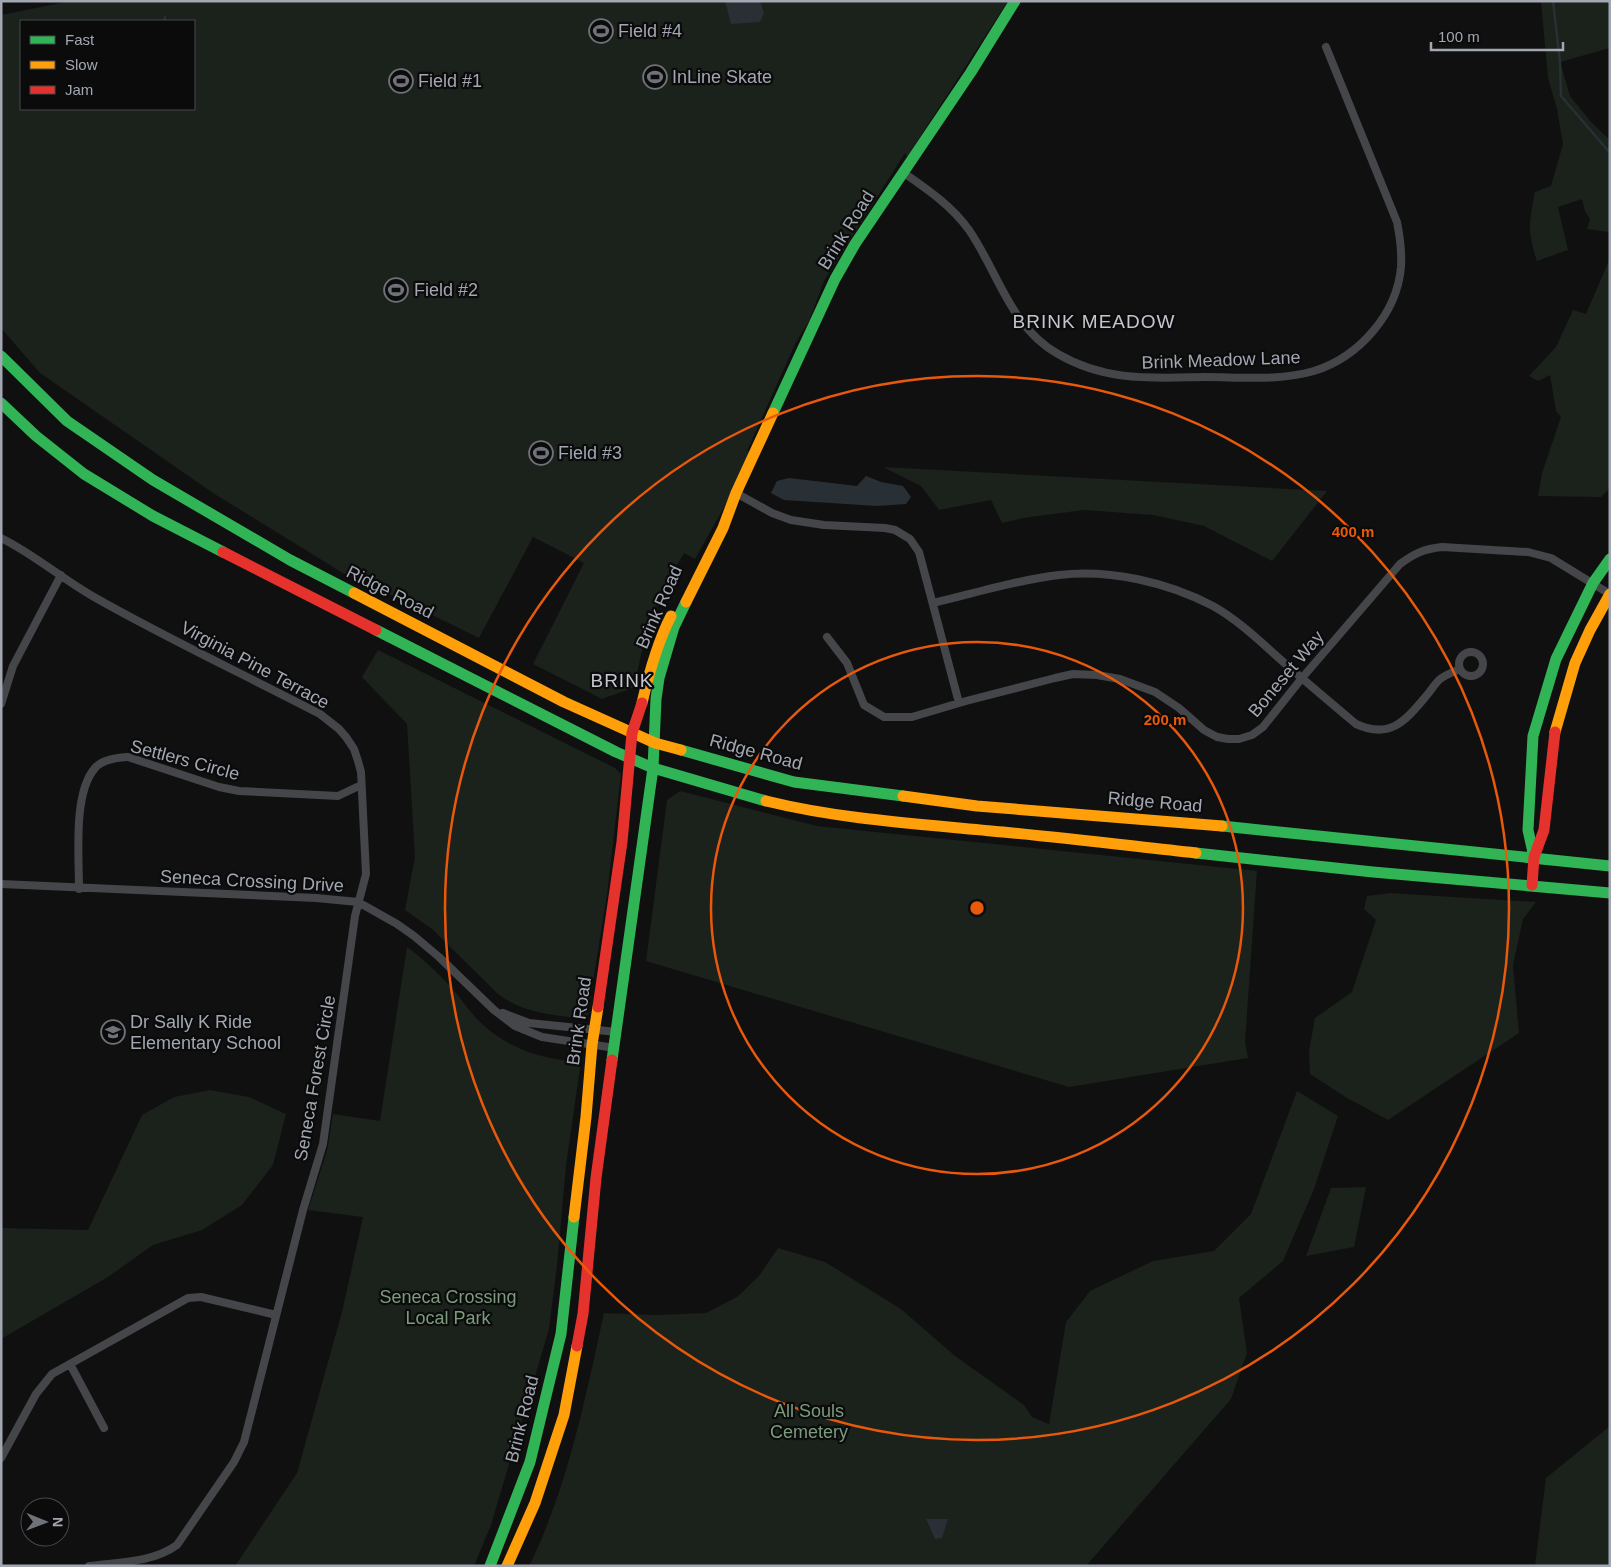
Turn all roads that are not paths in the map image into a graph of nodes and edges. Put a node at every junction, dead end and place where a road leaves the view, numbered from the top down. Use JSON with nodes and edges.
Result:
{"nodes":[{"id":1,"x":1015,"y":1,"type":"edge"},
{"id":2,"x":1326,"y":47,"type":"dead end"},
{"id":3,"x":904,"y":173,"type":"junction"},
{"id":4,"x":1,"y":356,"type":"edge"},
{"id":5,"x":1,"y":402,"type":"edge"},
{"id":6,"x":736,"y":493,"type":"junction"},
{"id":7,"x":1,"y":538,"type":"edge"},
{"id":8,"x":1610,"y":559,"type":"edge"},
{"id":9,"x":60,"y":575,"type":"junction"},
{"id":10,"x":1593,"y":583,"type":"junction"},
{"id":11,"x":1610,"y":594,"type":"edge"},
{"id":12,"x":933,"y":603,"type":"junction"},
{"id":13,"x":827,"y":637,"type":"dead end"},
{"id":14,"x":1460,"y":670,"type":"dead end"},
{"id":15,"x":1302,"y":678,"type":"junction"},
{"id":16,"x":960,"y":703,"type":"junction"},
{"id":17,"x":1,"y":704,"type":"edge"},
{"id":18,"x":632,"y":733,"type":"junction"},
{"id":19,"x":656,"y":743,"type":"junction"},
{"id":20,"x":630,"y":758,"type":"junction"},
{"id":21,"x":653,"y":768,"type":"junction"},
{"id":22,"x":361,"y":785,"type":"junction"},
{"id":23,"x":1534,"y":857,"type":"junction"},
{"id":24,"x":1610,"y":866,"type":"edge"},
{"id":25,"x":1,"y":884,"type":"edge"},
{"id":26,"x":1532,"y":885,"type":"junction"},
{"id":27,"x":79,"y":888,"type":"junction"},
{"id":28,"x":1610,"y":892,"type":"edge"},
{"id":29,"x":358,"y":902,"type":"junction"},
{"id":30,"x":494,"y":1010,"type":"junction"},
{"id":31,"x":594,"y":1030,"type":"junction"},
{"id":32,"x":617,"y":1032,"type":"junction"},
{"id":33,"x":592,"y":1044,"type":"junction"},
{"id":34,"x":615,"y":1048,"type":"junction"},
{"id":35,"x":276,"y":1315,"type":"junction"},
{"id":36,"x":70,"y":1364,"type":"junction"},
{"id":37,"x":104,"y":1428,"type":"dead end"},
{"id":38,"x":1,"y":1458,"type":"edge"},
{"id":39,"x":89,"y":1566,"type":"edge"},
{"id":40,"x":490,"y":1566,"type":"edge"},
{"id":41,"x":507,"y":1566,"type":"edge"}],
"edges":[{"from":1,"to":3,"type":"main road","name":"Brink Road"},
{"from":2,"to":3,"type":"street","name":"Brink Meadow Lane"},
{"from":3,"to":6,"type":"main road","name":"Brink Road"},
{"from":4,"to":18,"type":"main road","name":"Ridge Road"},
{"from":5,"to":20,"type":"main road"},
{"from":6,"to":12,"type":"street"},
{"from":6,"to":18,"type":"main road","name":"Brink Road"},
{"from":6,"to":19,"type":"main road","name":"Brink Road"},
{"from":7,"to":9,"type":"street","name":"Virginia Pine Terrace"},
{"from":8,"to":10,"type":"main road"},
{"from":9,"to":17,"type":"street"},
{"from":9,"to":22,"type":"street","name":"Virginia Pine Terrace"},
{"from":10,"to":11,"type":"street","name":"Boneset Way"},
{"from":10,"to":15,"type":"street","name":"Boneset Way"},
{"from":10,"to":23,"type":"main road"},
{"from":11,"to":23,"type":"main road"},
{"from":12,"to":15,"type":"street"},
{"from":12,"to":16,"type":"street"},
{"from":13,"to":16,"type":"street","name":"Boneset Way"},
{"from":14,"to":15,"type":"street"},
{"from":15,"to":16,"type":"street","name":"Boneset Way"},
{"from":18,"to":19,"type":"main road","name":"Ridge Road"},
{"from":18,"to":20,"type":"main road","name":"Brink Road"},
{"from":19,"to":21,"type":"main road","name":"Brink Road"},
{"from":19,"to":23,"type":"main road","name":"Ridge Road"},
{"from":20,"to":21,"type":"main road"},
{"from":20,"to":31,"type":"main road","name":"Brink Road"},
{"from":21,"to":26,"type":"main road"},
{"from":21,"to":32,"type":"main road","name":"Brink Road"},
{"from":22,"to":27,"type":"street","name":"Settlers Circle"},
{"from":22,"to":29,"type":"street","name":"Virginia Pine Terrace"},
{"from":23,"to":24,"type":"main road","name":"Ridge Road"},
{"from":23,"to":26,"type":"main road"},
{"from":25,"to":27,"type":"street","name":"Seneca Crossing Drive"},
{"from":26,"to":28,"type":"main road"},
{"from":27,"to":29,"type":"street","name":"Seneca Crossing Drive"},
{"from":29,"to":30,"type":"street","name":"Seneca Crossing Drive"},
{"from":29,"to":35,"type":"street","name":"Seneca Forest Circle"},
{"from":30,"to":31,"type":"street","name":"Seneca Crossing Drive"},
{"from":30,"to":33,"type":"street","name":"Seneca Crossing Drive"},
{"from":31,"to":32,"type":"street","name":"Seneca Crossing Drive"},
{"from":31,"to":33,"type":"main road","name":"Brink Road"},
{"from":32,"to":34,"type":"main road","name":"Brink Road"},
{"from":33,"to":34,"type":"street","name":"Seneca Crossing Drive"},
{"from":33,"to":40,"type":"main road","name":"Brink Road"},
{"from":34,"to":41,"type":"main road","name":"Brink Road"},
{"from":35,"to":36,"type":"street"},
{"from":35,"to":39,"type":"street","name":"Seneca Forest Circle"},
{"from":36,"to":37,"type":"street"},
{"from":36,"to":38,"type":"street"}]}
